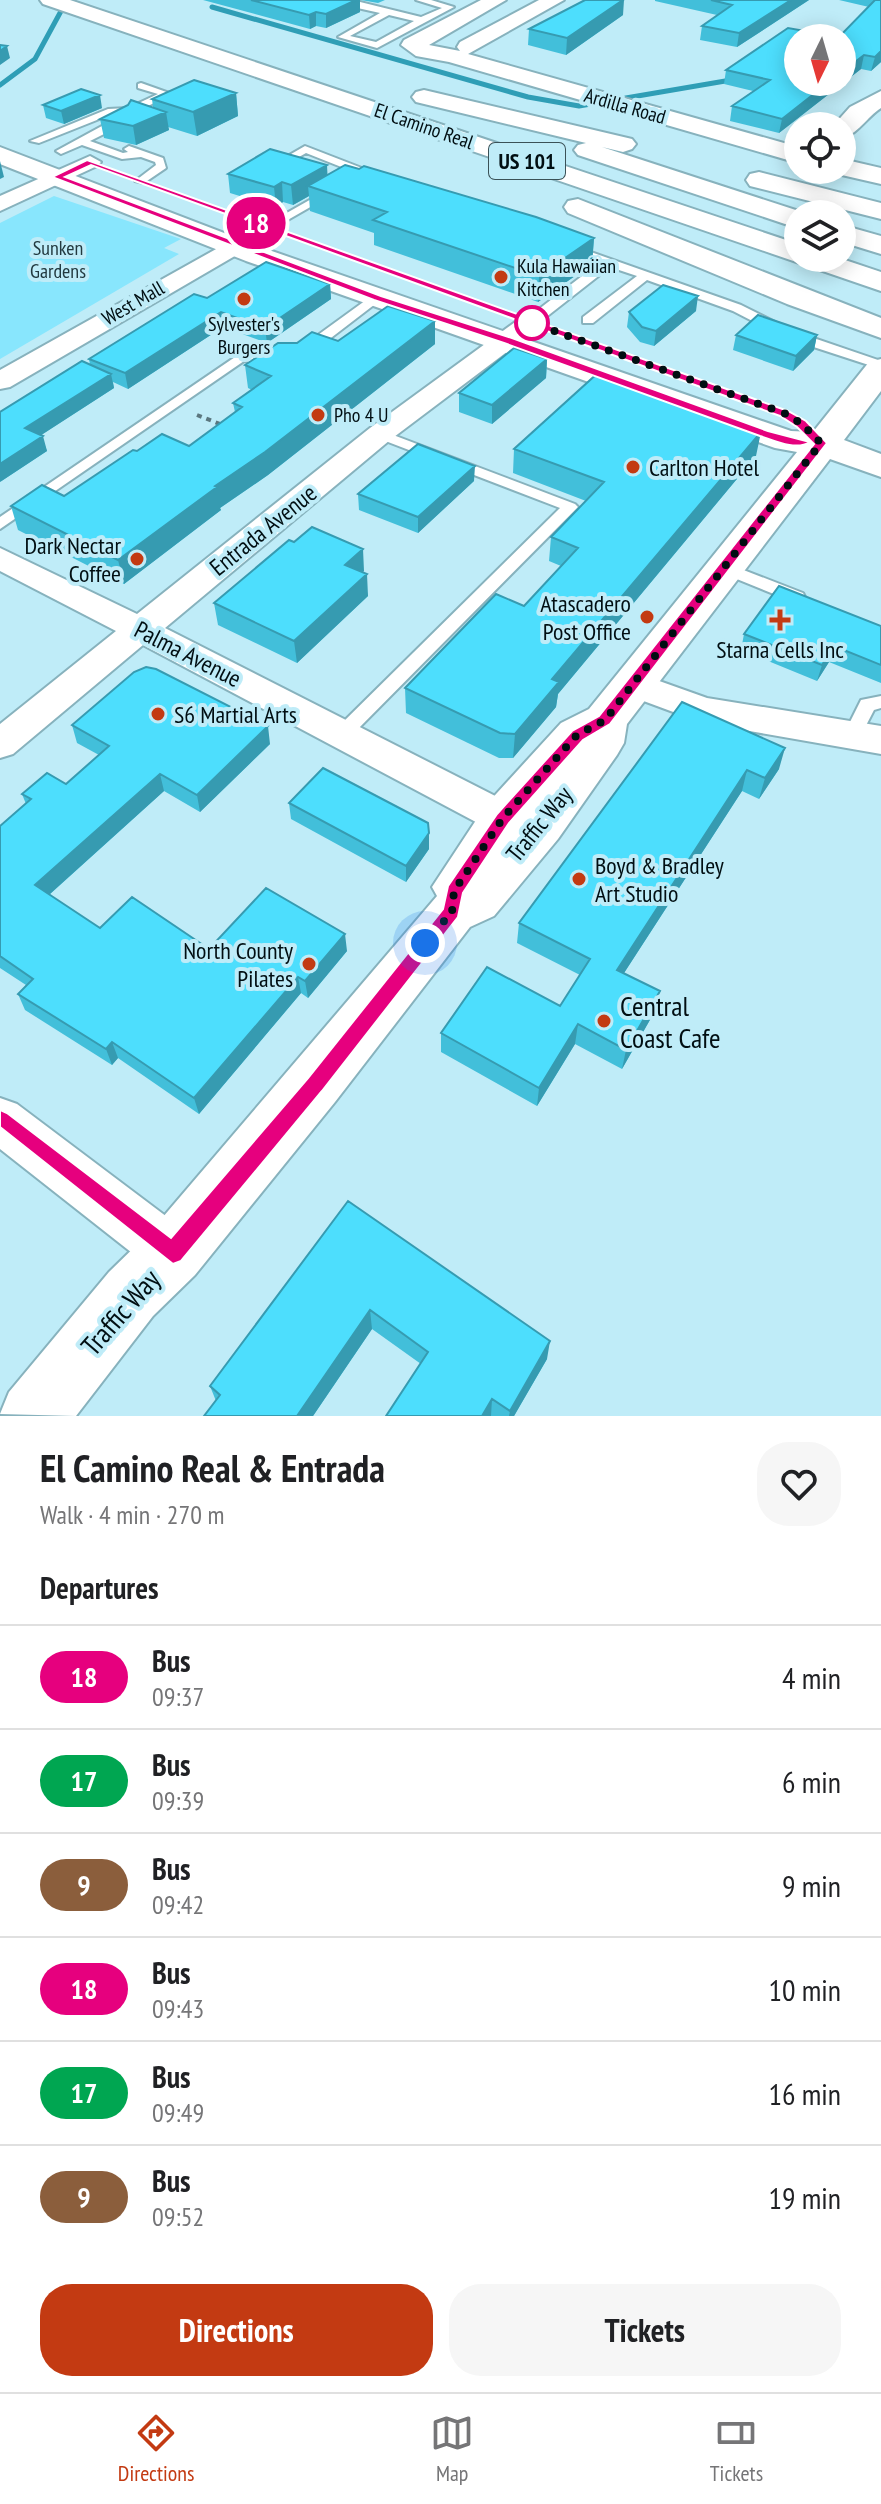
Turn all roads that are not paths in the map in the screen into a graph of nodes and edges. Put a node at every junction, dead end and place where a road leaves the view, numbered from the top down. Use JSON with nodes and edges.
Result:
{"nodes":[{"id":1,"x":356,"y":0,"type":"edge"},
{"id":2,"x":420,"y":0,"type":"edge"},
{"id":3,"x":554,"y":0,"type":"edge"},
{"id":4,"x":488,"y":1,"type":"edge"},
{"id":5,"x":460,"y":2,"type":"edge"},
{"id":6,"x":61,"y":4,"type":"edge"},
{"id":7,"x":450,"y":7,"type":"junction"},
{"id":8,"x":389,"y":12,"type":"junction"},
{"id":9,"x":422,"y":20,"type":"junction"},
{"id":10,"x":452,"y":56,"type":"junction"},
{"id":11,"x":256,"y":69,"type":"junction"},
{"id":12,"x":141,"y":86,"type":"dead end"},
{"id":13,"x":881,"y":98,"type":"edge"},
{"id":14,"x":130,"y":111,"type":"junction"},
{"id":15,"x":856,"y":115,"type":"edge"},
{"id":16,"x":35,"y":141,"type":"junction"},
{"id":17,"x":2,"y":142,"type":"edge"},
{"id":18,"x":109,"y":142,"type":"edge"},
{"id":19,"x":129,"y":149,"type":"edge"},
{"id":20,"x":784,"y":151,"type":"edge"},
{"id":21,"x":76,"y":153,"type":"junction"},
{"id":22,"x":143,"y":154,"type":"junction"},
{"id":23,"x":309,"y":170,"type":"edge"},
{"id":24,"x":856,"y":170,"type":"edge"},
{"id":25,"x":363,"y":172,"type":"junction"},
{"id":26,"x":881,"y":176,"type":"edge"},
{"id":27,"x":377,"y":177,"type":"edge"},
{"id":28,"x":140,"y":181,"type":"junction"},
{"id":29,"x":169,"y":191,"type":"dead end"},
{"id":30,"x":839,"y":200,"type":"edge"},
{"id":31,"x":0,"y":204,"type":"edge"},
{"id":32,"x":856,"y":204,"type":"edge"},
{"id":33,"x":881,"y":211,"type":"edge"},
{"id":34,"x":784,"y":214,"type":"edge"},
{"id":35,"x":241,"y":217,"type":"dead end"},
{"id":36,"x":268,"y":227,"type":"junction"},
{"id":37,"x":856,"y":237,"type":"edge"},
{"id":38,"x":304,"y":241,"type":"dead end"},
{"id":39,"x":881,"y":245,"type":"edge"},
{"id":40,"x":234,"y":246,"type":"junction"},
{"id":41,"x":565,"y":247,"type":"edge"},
{"id":42,"x":784,"y":249,"type":"edge"},
{"id":43,"x":608,"y":262,"type":"junction"},
{"id":44,"x":851,"y":272,"type":"edge"},
{"id":45,"x":646,"y":275,"type":"junction"},
{"id":46,"x":877,"y":281,"type":"edge"},
{"id":47,"x":420,"y":282,"type":"dead end"},
{"id":48,"x":377,"y":298,"type":"junction"},
{"id":49,"x":588,"y":320,"type":"dead end"},
{"id":50,"x":881,"y":329,"type":"edge"},
{"id":51,"x":520,"y":332,"type":"junction"},
{"id":52,"x":881,"y":367,"type":"edge"},
{"id":53,"x":0,"y":381,"type":"edge"},
{"id":54,"x":380,"y":434,"type":"junction"},
{"id":55,"x":821,"y":443,"type":"junction"},
{"id":56,"x":881,"y":466,"type":"edge"},
{"id":57,"x":0,"y":524,"type":"edge"},
{"id":58,"x":0,"y":558,"type":"edge"},
{"id":59,"x":723,"y":567,"type":"junction"},
{"id":60,"x":809,"y":602,"type":"edge"},
{"id":61,"x":140,"y":629,"type":"junction"},
{"id":62,"x":634,"y":684,"type":"junction"},
{"id":63,"x":881,"y":702,"type":"edge"},
{"id":64,"x":605,"y":720,"type":"junction"},
{"id":65,"x":343,"y":733,"type":"junction"},
{"id":66,"x":866,"y":738,"type":"edge"},
{"id":67,"x":0,"y":744,"type":"edge"},
{"id":68,"x":503,"y":818,"type":"junction"},
{"id":69,"x":452,"y":912,"type":"junction"},
{"id":70,"x":0,"y":1120,"type":"edge"},
{"id":71,"x":173,"y":1253,"type":"junction"},
{"id":72,"x":33,"y":1416,"type":"edge"}],
"edges":[{"from":1,"to":8,"type":"lane"},
{"from":2,"to":7,"type":"lane"},
{"from":3,"to":10,"type":"main road"},
{"from":4,"to":10,"type":"main road","name":"Ardilla Road"},
{"from":5,"to":7,"type":"lane"},
{"from":6,"to":11,"type":"main road","name":"El Camino Real","number":"US 101"},
{"from":7,"to":9,"type":"lane"},
{"from":8,"to":9,"type":"lane"},
{"from":8,"to":9,"type":"lane"},
{"from":10,"to":20,"type":"main road","name":"Ardilla Road"},
{"from":11,"to":42,"type":"main road","name":"El Camino Real","number":"US 101"},
{"from":11,"to":50,"type":"main road"},
{"from":12,"to":14,"type":"lane"},
{"from":13,"to":15,"type":"main road"},
{"from":14,"to":16,"type":"lane"},
{"from":14,"to":21,"type":"lane"},
{"from":16,"to":17,"type":"main road"},
{"from":16,"to":21,"type":"main road"},
{"from":17,"to":21,"type":"main road"},
{"from":18,"to":21,"type":"lane"},
{"from":19,"to":22,"type":"lane"},
{"from":21,"to":22,"type":"lane"},
{"from":21,"to":28,"type":"main road"},
{"from":21,"to":31,"type":"street"},
{"from":21,"to":40,"type":"main road"},
{"from":22,"to":28,"type":"lane"},
{"from":23,"to":25,"type":"lane"},
{"from":24,"to":26,"type":"main road"},
{"from":25,"to":27,"type":"lane"},
{"from":25,"to":36,"type":"lane"},
{"from":28,"to":29,"type":"main road"},
{"from":30,"to":34,"type":"main road","name":"El Camino Real","number":"US 101"},
{"from":32,"to":33,"type":"main road","name":"El Camino Real","number":"US 101"},
{"from":35,"to":36,"type":"main road"},
{"from":36,"to":38,"type":"main road"},
{"from":36,"to":40,"type":"street","name":"West Mall"},
{"from":37,"to":39,"type":"main road"},
{"from":40,"to":48,"type":"main road"},
{"from":40,"to":53,"type":"street","name":"West Mall"},
{"from":41,"to":43,"type":"lane"},
{"from":43,"to":45,"type":"lane"},
{"from":43,"to":51,"type":"lane"},
{"from":44,"to":46,"type":"main road"},
{"from":45,"to":49,"type":"lane"},
{"from":45,"to":52,"type":"lane"},
{"from":47,"to":51,"type":"main road"},
{"from":48,"to":51,"type":"main road"},
{"from":48,"to":57,"type":"lane"},
{"from":51,"to":54,"type":"street","name":"Entrada Avenue"},
{"from":51,"to":55,"type":"main road"},
{"from":52,"to":55,"type":"main road","name":"Traffic Way"},
{"from":54,"to":61,"type":"street","name":"Entrada Avenue"},
{"from":54,"to":65,"type":"lane"},
{"from":55,"to":56,"type":"main road"},
{"from":55,"to":59,"type":"main road","name":"Traffic Way"},
{"from":58,"to":61,"type":"street","name":"Palma Avenue"},
{"from":59,"to":60,"type":"lane"},
{"from":59,"to":62,"type":"main road","name":"Traffic Way"},
{"from":61,"to":65,"type":"street","name":"Palma Avenue"},
{"from":61,"to":67,"type":"street","name":"Entrada Avenue"},
{"from":62,"to":64,"type":"main road","name":"Traffic Way"},
{"from":62,"to":66,"type":"street"},
{"from":63,"to":66,"type":"lane"},
{"from":64,"to":68,"type":"main road","name":"Traffic Way"},
{"from":64,"to":69,"type":"main road","name":"Traffic Way"},
{"from":65,"to":68,"type":"street","name":"Palma Avenue"},
{"from":68,"to":69,"type":"main road","name":"Traffic Way"},
{"from":69,"to":71,"type":"main road","name":"Traffic Way"},
{"from":70,"to":71,"type":"street"},
{"from":71,"to":72,"type":"main road","name":"Traffic Way"}]}
